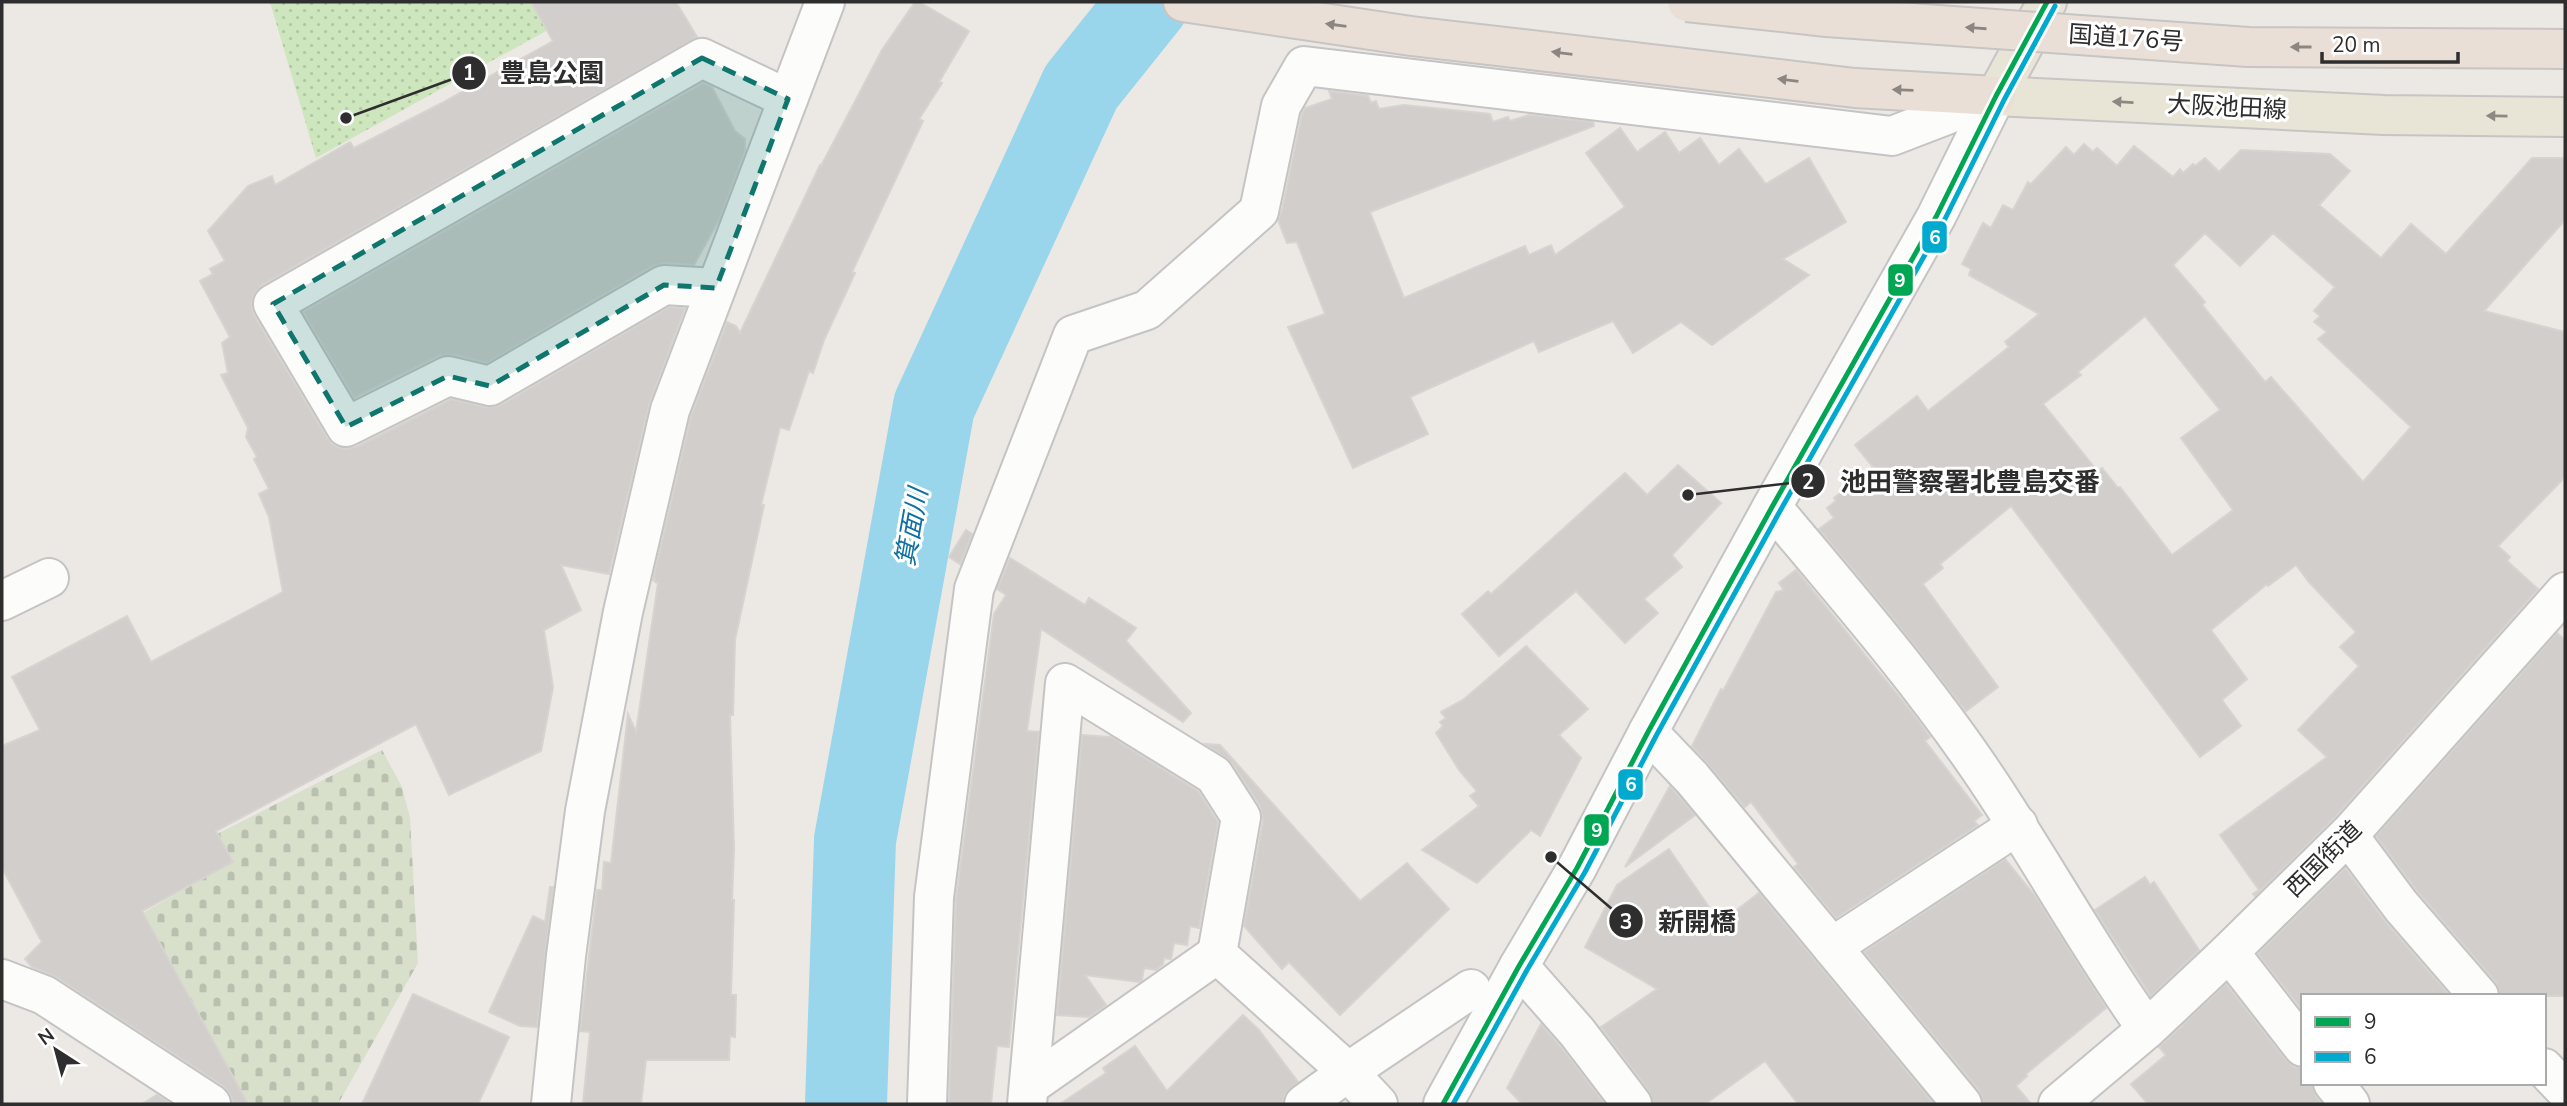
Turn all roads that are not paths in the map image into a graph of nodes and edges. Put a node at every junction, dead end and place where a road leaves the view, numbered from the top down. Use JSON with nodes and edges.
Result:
{"nodes":[{"id":1,"x":825,"y":2,"type":"edge"},
{"id":2,"x":1183,"y":2,"type":"edge"},
{"id":3,"x":1687,"y":2,"type":"edge"},
{"id":4,"x":2048,"y":2,"type":"edge"},
{"id":5,"x":2565,"y":49,"type":"edge"},
{"id":6,"x":1996,"y":96,"type":"junction"},
{"id":7,"x":788,"y":99,"type":"junction"},
{"id":8,"x":2565,"y":117,"type":"edge"},
{"id":9,"x":716,"y":288,"type":"junction"},
{"id":10,"x":1772,"y":507,"type":"junction"},
{"id":11,"x":49,"y":578,"type":"dead end"},
{"id":12,"x":2564,"y":597,"type":"edge"},
{"id":13,"x":2,"y":601,"type":"edge"},
{"id":14,"x":1648,"y":732,"type":"junction"},
{"id":15,"x":2018,"y":825,"type":"junction"},
{"id":16,"x":2348,"y":835,"type":"junction"},
{"id":17,"x":1832,"y":947,"type":"junction"},
{"id":18,"x":2229,"y":952,"type":"junction"},
{"id":19,"x":1217,"y":954,"type":"junction"},
{"id":20,"x":1519,"y":967,"type":"junction"},
{"id":21,"x":2,"y":979,"type":"edge"},
{"id":22,"x":1471,"y":989,"type":"dead end"},
{"id":23,"x":2477,"y":994,"type":"edge"},
{"id":24,"x":2147,"y":1028,"type":"junction"},
{"id":25,"x":2301,"y":1044,"type":"edge"},
{"id":26,"x":2546,"y":1070,"type":"edge"},
{"id":27,"x":1348,"y":1072,"type":"junction"},
{"id":28,"x":2335,"y":1085,"type":"edge"},
{"id":29,"x":2565,"y":1090,"type":"edge"},
{"id":30,"x":1028,"y":1095,"type":"edge"},
{"id":31,"x":211,"y":1104,"type":"edge"},
{"id":32,"x":551,"y":1104,"type":"edge"},
{"id":33,"x":927,"y":1104,"type":"edge"},
{"id":34,"x":1304,"y":1104,"type":"edge"},
{"id":35,"x":1378,"y":1104,"type":"edge"},
{"id":36,"x":1443,"y":1104,"type":"edge"},
{"id":37,"x":1632,"y":1104,"type":"edge"},
{"id":38,"x":1962,"y":1104,"type":"edge"},
{"id":39,"x":2058,"y":1104,"type":"edge"},
{"id":40,"x":2350,"y":1104,"type":"edge"}],
"edges":[{"from":1,"to":7,"type":"street"},
{"from":6,"to":2,"type":"highway","one_way":true},
{"from":5,"to":3,"type":"highway","name":"国道176号","one_way":true,"bridge":true},
{"from":4,"to":6,"type":"main road"},
{"from":8,"to":6,"type":"main road","name":"大阪池田線","one_way":true},
{"from":6,"to":10,"type":"street"},
{"from":6,"to":33,"type":"street"},
{"from":7,"to":9,"type":"street"},
{"from":7,"to":9,"type":"street"},
{"from":9,"to":32,"type":"street"},
{"from":10,"to":14,"type":"street"},
{"from":10,"to":15,"type":"street"},
{"from":11,"to":13,"type":"street"},
{"from":12,"to":16,"type":"street","name":"西国街道"},
{"from":14,"to":17,"type":"street"},
{"from":14,"to":20,"type":"street"},
{"from":15,"to":17,"type":"street"},
{"from":15,"to":24,"type":"street"},
{"from":16,"to":18,"type":"street","name":"西国街道"},
{"from":16,"to":23,"type":"street"},
{"from":17,"to":38,"type":"street"},
{"from":18,"to":24,"type":"street","name":"西国街道"},
{"from":18,"to":25,"type":"street"},
{"from":19,"to":27,"type":"street"},
{"from":19,"to":30,"type":"street"},
{"from":19,"to":30,"type":"street"},
{"from":20,"to":36,"type":"street"},
{"from":20,"to":37,"type":"street"},
{"from":21,"to":31,"type":"street"},
{"from":22,"to":27,"type":"street"},
{"from":24,"to":39,"type":"street","name":"西国街道"},
{"from":26,"to":29,"type":"street"},
{"from":27,"to":34,"type":"street"},
{"from":27,"to":35,"type":"street"},
{"from":28,"to":40,"type":"street"}]}
